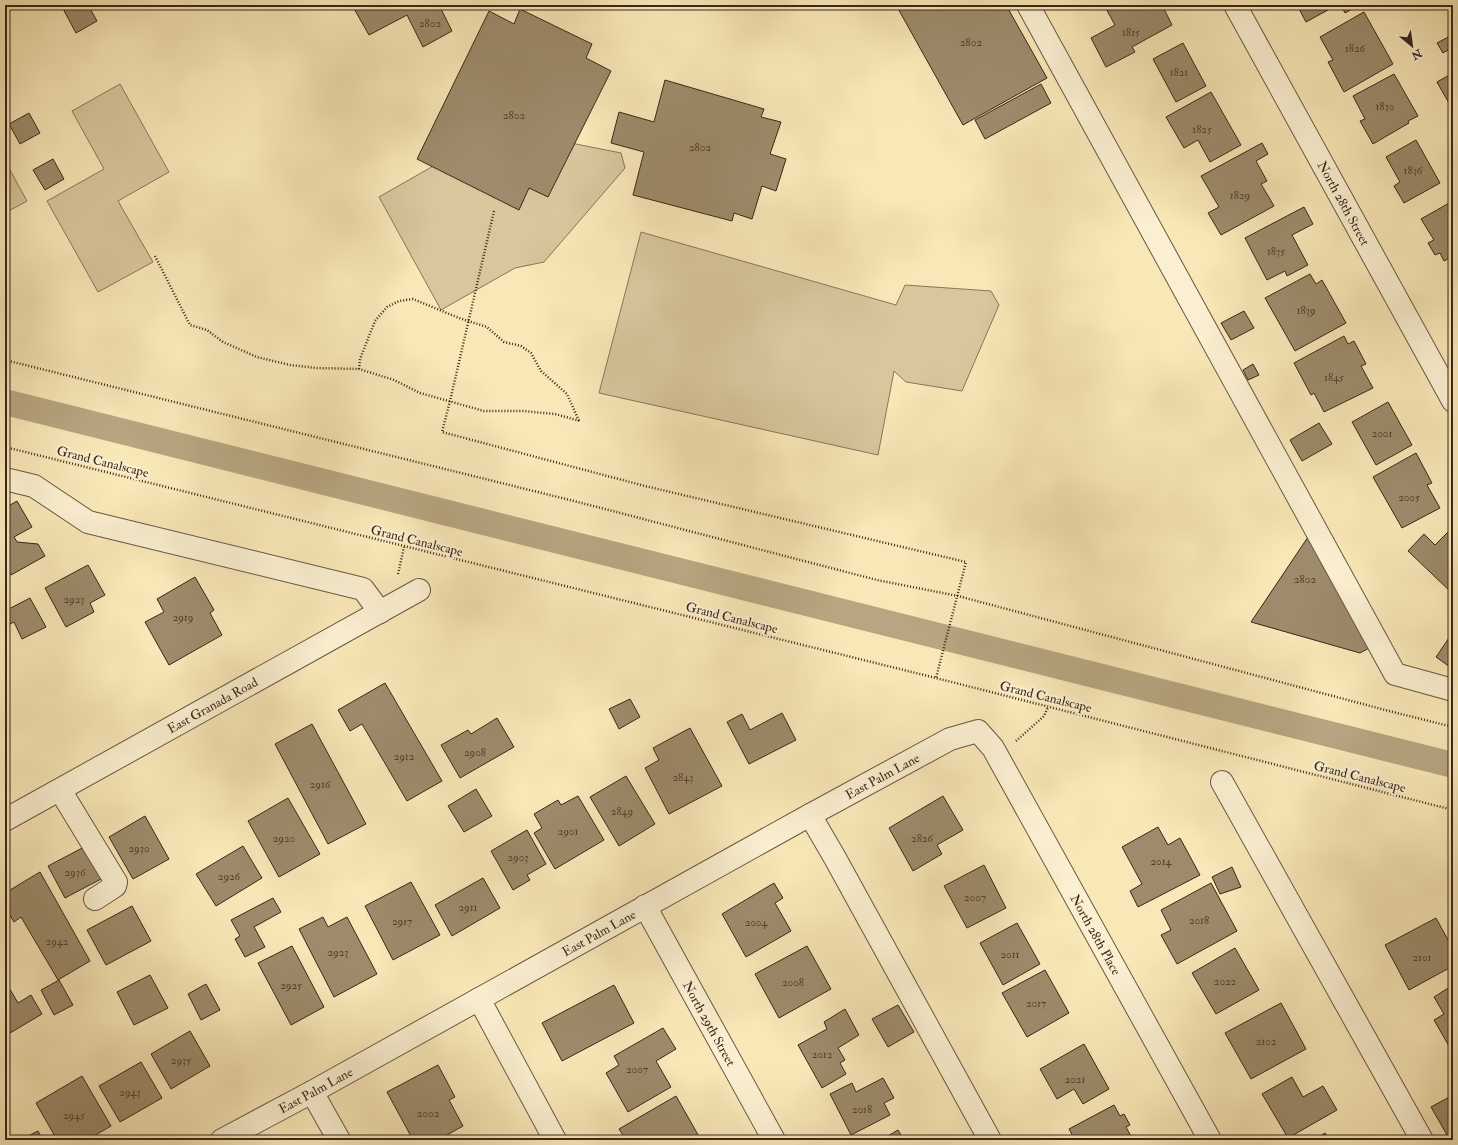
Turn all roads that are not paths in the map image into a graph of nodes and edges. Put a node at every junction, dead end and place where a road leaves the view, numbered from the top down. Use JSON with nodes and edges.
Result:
{"nodes":[{"id":1,"x":1028,"y":5,"type":"edge"},
{"id":2,"x":1235,"y":5,"type":"edge"},
{"id":3,"x":1453,"y":401,"type":"edge"},
{"id":4,"x":5,"y":479,"type":"edge"},
{"id":5,"x":419,"y":590,"type":"dead end"},
{"id":6,"x":380,"y":612,"type":"junction"},
{"id":7,"x":1453,"y":690,"type":"edge"},
{"id":8,"x":978,"y":731,"type":"joint"},
{"id":9,"x":1222,"y":782,"type":"dead end"},
{"id":10,"x":60,"y":790,"type":"junction"},
{"id":11,"x":810,"y":815,"type":"junction"},
{"id":12,"x":5,"y":820,"type":"edge"},
{"id":13,"x":95,"y":899,"type":"dead end"},
{"id":14,"x":645,"y":906,"type":"junction"},
{"id":15,"x":479,"y":999,"type":"junction"},
{"id":16,"x":312,"y":1092,"type":"junction"},
{"id":17,"x":222,"y":1140,"type":"edge"},
{"id":18,"x":339,"y":1140,"type":"edge"},
{"id":19,"x":556,"y":1140,"type":"edge"},
{"id":20,"x":774,"y":1140,"type":"edge"},
{"id":21,"x":990,"y":1140,"type":"edge"},
{"id":22,"x":1210,"y":1140,"type":"edge"},
{"id":23,"x":1422,"y":1140,"type":"edge"}],
"edges":[{"from":1,"to":7,"type":"street"},
{"from":2,"to":3,"type":"street","name":"North 28th Street"},
{"from":4,"to":6,"type":"street"},
{"from":5,"to":6,"type":"street","name":"East Granada Road"},
{"from":6,"to":10,"type":"street","name":"East Granada Road"},
{"from":8,"to":11,"type":"street","name":"East Palm Lane"},
{"from":8,"to":22,"type":"street","name":"North 28th Place"},
{"from":9,"to":23,"type":"street"},
{"from":10,"to":12,"type":"street","name":"East Granada Road"},
{"from":10,"to":13,"type":"street"},
{"from":11,"to":14,"type":"street","name":"East Palm Lane"},
{"from":11,"to":21,"type":"street"},
{"from":14,"to":15,"type":"street","name":"East Palm Lane"},
{"from":14,"to":20,"type":"street","name":"North 29th Street"},
{"from":15,"to":16,"type":"street","name":"East Palm Lane"},
{"from":15,"to":19,"type":"street"},
{"from":16,"to":17,"type":"street","name":"East Palm Lane"},
{"from":16,"to":18,"type":"street"}]}
